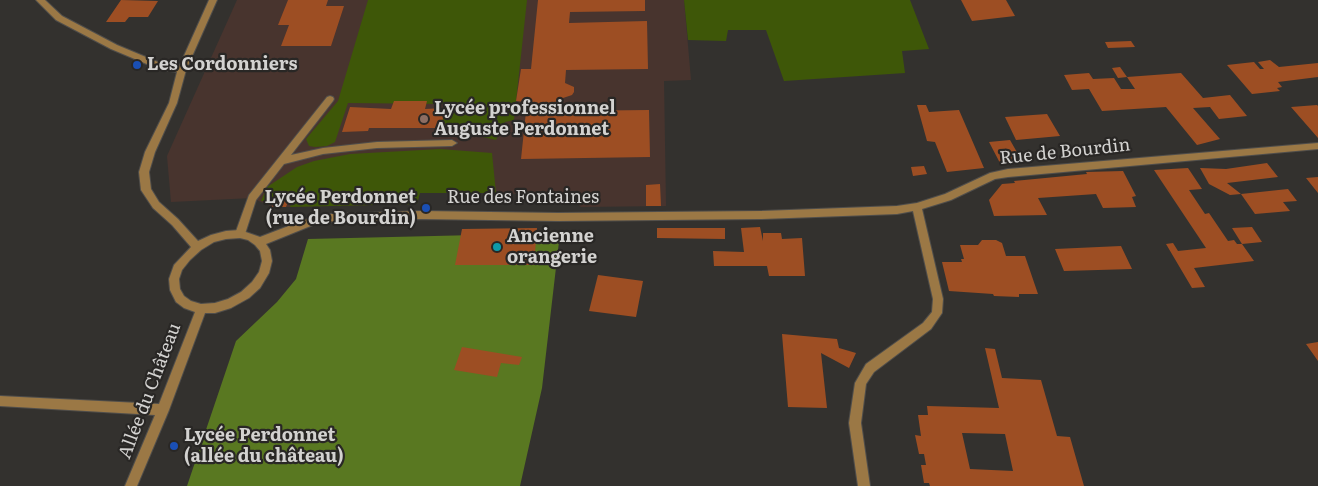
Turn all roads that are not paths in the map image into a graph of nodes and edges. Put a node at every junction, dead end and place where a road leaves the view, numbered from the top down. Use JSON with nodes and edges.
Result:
{"nodes":[{"id":1,"x":40,"y":0,"type":"edge"},
{"id":2,"x":213,"y":0,"type":"edge"},
{"id":3,"x":182,"y":70,"type":"junction"},
{"id":4,"x":330,"y":99,"type":"dead end"},
{"id":5,"x":452,"y":143,"type":"dead end"},
{"id":6,"x":1318,"y":146,"type":"edge"},
{"id":7,"x":280,"y":161,"type":"junction"},
{"id":8,"x":917,"y":207,"type":"junction"},
{"id":9,"x":762,"y":215,"type":"joint"},
{"id":10,"x":240,"y":234,"type":"junction"},
{"id":11,"x":259,"y":242,"type":"junction"},
{"id":12,"x":197,"y":247,"type":"junction"},
{"id":13,"x":201,"y":309,"type":"junction"},
{"id":14,"x":0,"y":401,"type":"edge"},
{"id":15,"x":163,"y":410,"type":"junction"},
{"id":16,"x":132,"y":486,"type":"edge"},
{"id":17,"x":864,"y":486,"type":"edge"}],
"edges":[{"from":1,"to":3,"type":"street"},
{"from":2,"to":3,"type":"street"},
{"from":3,"to":12,"type":"street"},
{"from":4,"to":7,"type":"street"},
{"from":5,"to":7,"type":"street"},
{"from":6,"to":8,"type":"street","name":"Rue de Bourdin"},
{"from":7,"to":10,"type":"street"},
{"from":8,"to":9,"type":"street","name":"Rue de Bourdin"},
{"from":8,"to":17,"type":"street"},
{"from":9,"to":11,"type":"street","name":"Rue des Fontaines"},
{"from":10,"to":11,"type":"street"},
{"from":10,"to":12,"type":"street"},
{"from":11,"to":13,"type":"street"},
{"from":12,"to":13,"type":"street"},
{"from":13,"to":15,"type":"street","name":"Allée du Château"},
{"from":14,"to":15,"type":"street"},
{"from":15,"to":16,"type":"street","name":"Allée du Château"}]}
